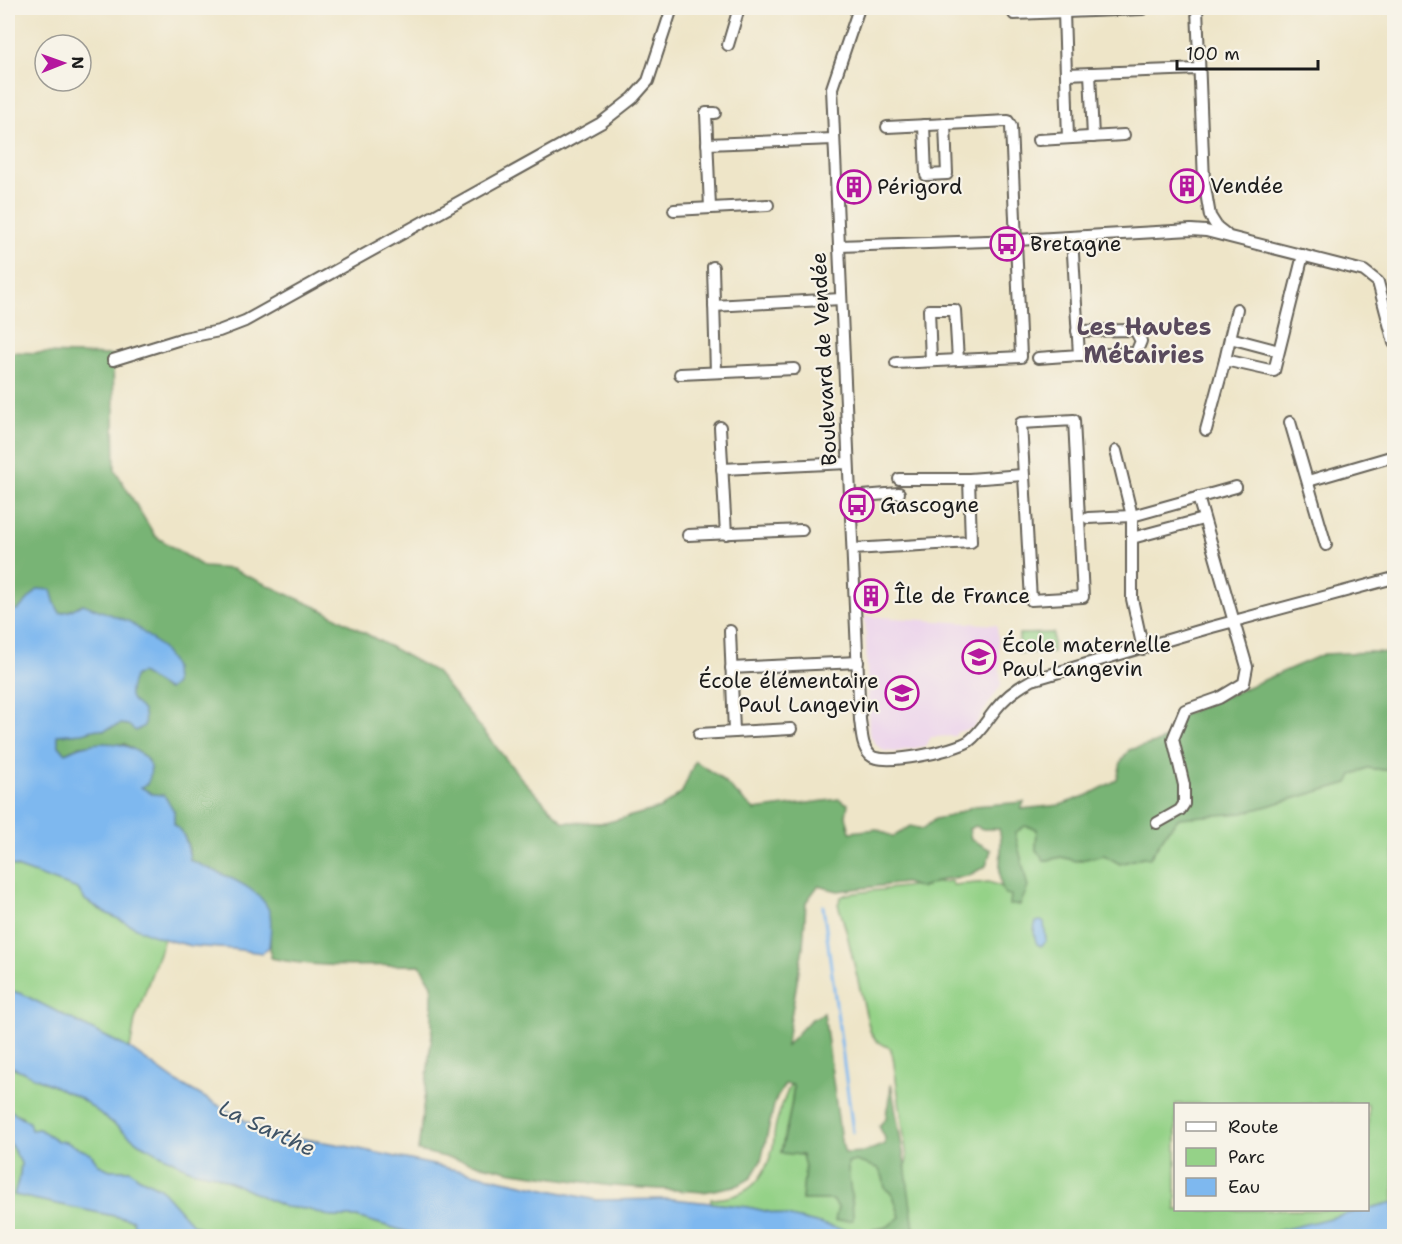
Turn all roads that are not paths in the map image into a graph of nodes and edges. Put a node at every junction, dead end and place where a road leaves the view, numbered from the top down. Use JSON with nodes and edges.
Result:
{"nodes":[{"id":1,"x":672,"y":8,"type":"edge"},
{"id":2,"x":739,"y":8,"type":"edge"},
{"id":3,"x":859,"y":8,"type":"edge"},
{"id":4,"x":1197,"y":8,"type":"edge"},
{"id":5,"x":1143,"y":9,"type":"edge"},
{"id":6,"x":1065,"y":12,"type":"junction"},
{"id":7,"x":1014,"y":14,"type":"dead end"},
{"id":8,"x":728,"y":45,"type":"dead end"},
{"id":9,"x":1199,"y":69,"type":"junction"},
{"id":10,"x":1090,"y":73,"type":"junction"},
{"id":11,"x":1066,"y":74,"type":"junction"},
{"id":12,"x":715,"y":112,"type":"dead end"},
{"id":13,"x":945,"y":124,"type":"junction"},
{"id":14,"x":924,"y":125,"type":"junction"},
{"id":15,"x":887,"y":126,"type":"dead end"},
{"id":16,"x":1124,"y":135,"type":"dead end"},
{"id":17,"x":1093,"y":137,"type":"junction"},
{"id":18,"x":1068,"y":138,"type":"junction"},
{"id":19,"x":834,"y":139,"type":"junction"},
{"id":20,"x":1038,"y":140,"type":"dead end"},
{"id":21,"x":707,"y":144,"type":"junction"},
{"id":22,"x":768,"y":205,"type":"dead end"},
{"id":23,"x":710,"y":208,"type":"junction"},
{"id":24,"x":674,"y":210,"type":"dead end"},
{"id":25,"x":1072,"y":237,"type":"junction"},
{"id":26,"x":1229,"y":237,"type":"junction"},
{"id":27,"x":1017,"y":240,"type":"junction"},
{"id":28,"x":839,"y":246,"type":"junction"},
{"id":29,"x":1303,"y":255,"type":"junction"},
{"id":30,"x":713,"y":267,"type":"dead end"},
{"id":31,"x":841,"y":299,"type":"junction"},
{"id":32,"x":714,"y":306,"type":"junction"},
{"id":33,"x":1238,"y":309,"type":"dead end"},
{"id":34,"x":1077,"y":332,"type":"junction"},
{"id":35,"x":1230,"y":338,"type":"junction"},
{"id":36,"x":1395,"y":343,"type":"edge"},
{"id":37,"x":1279,"y":351,"type":"junction"},
{"id":38,"x":1079,"y":355,"type":"junction"},
{"id":39,"x":1038,"y":358,"type":"dead end"},
{"id":40,"x":113,"y":360,"type":"dead end"},
{"id":41,"x":958,"y":360,"type":"junction"},
{"id":42,"x":1224,"y":360,"type":"junction"},
{"id":43,"x":931,"y":361,"type":"junction"},
{"id":44,"x":896,"y":363,"type":"dead end"},
{"id":45,"x":794,"y":369,"type":"dead end"},
{"id":46,"x":716,"y":372,"type":"junction"},
{"id":47,"x":680,"y":374,"type":"dead end"},
{"id":48,"x":1290,"y":422,"type":"dead end"},
{"id":49,"x":720,"y":427,"type":"dead end"},
{"id":50,"x":1206,"y":430,"type":"dead end"},
{"id":51,"x":1116,"y":451,"type":"dead end"},
{"id":52,"x":1395,"y":456,"type":"edge"},
{"id":53,"x":848,"y":463,"type":"junction"},
{"id":54,"x":722,"y":469,"type":"junction"},
{"id":55,"x":1023,"y":475,"type":"junction"},
{"id":56,"x":899,"y":479,"type":"dead end"},
{"id":57,"x":969,"y":479,"type":"junction"},
{"id":58,"x":1308,"y":482,"type":"junction"},
{"id":59,"x":1236,"y":487,"type":"dead end"},
{"id":60,"x":899,"y":493,"type":"dead end"},
{"id":61,"x":850,"y":497,"type":"junction"},
{"id":62,"x":1198,"y":497,"type":"junction"},
{"id":63,"x":1132,"y":516,"type":"junction"},
{"id":64,"x":1088,"y":518,"type":"dead end"},
{"id":65,"x":1203,"y":519,"type":"junction"},
{"id":66,"x":802,"y":530,"type":"dead end"},
{"id":67,"x":726,"y":534,"type":"junction"},
{"id":68,"x":688,"y":535,"type":"dead end"},
{"id":69,"x":1132,"y":538,"type":"junction"},
{"id":70,"x":1326,"y":545,"type":"dead end"},
{"id":71,"x":853,"y":549,"type":"junction"},
{"id":72,"x":1395,"y":578,"type":"edge"},
{"id":73,"x":1234,"y":622,"type":"junction"},
{"id":74,"x":730,"y":631,"type":"dead end"},
{"id":75,"x":1143,"y":649,"type":"junction"},
{"id":76,"x":858,"y":662,"type":"junction"},
{"id":77,"x":731,"y":668,"type":"junction"},
{"id":78,"x":791,"y":729,"type":"dead end"},
{"id":79,"x":734,"y":732,"type":"junction"},
{"id":80,"x":699,"y":734,"type":"dead end"},
{"id":81,"x":1157,"y":823,"type":"dead end"}],
"edges":[{"from":1,"to":40,"type":"street"},
{"from":2,"to":8,"type":"street"},
{"from":3,"to":19,"type":"street","name":"Boulevard de Vendée"},
{"from":4,"to":9,"type":"street"},
{"from":5,"to":6,"type":"street"},
{"from":6,"to":7,"type":"street"},
{"from":6,"to":11,"type":"street"},
{"from":9,"to":10,"type":"street"},
{"from":9,"to":26,"type":"street"},
{"from":10,"to":11,"type":"street"},
{"from":10,"to":17,"type":"street"},
{"from":11,"to":18,"type":"street"},
{"from":12,"to":21,"type":"street"},
{"from":13,"to":14,"type":"street"},
{"from":13,"to":14,"type":"street"},
{"from":13,"to":27,"type":"street"},
{"from":14,"to":15,"type":"street"},
{"from":16,"to":17,"type":"street"},
{"from":17,"to":18,"type":"street"},
{"from":18,"to":20,"type":"street"},
{"from":19,"to":21,"type":"street"},
{"from":19,"to":28,"type":"street","name":"Boulevard de Vendée"},
{"from":21,"to":23,"type":"street"},
{"from":22,"to":23,"type":"street"},
{"from":23,"to":24,"type":"street"},
{"from":25,"to":26,"type":"street"},
{"from":25,"to":27,"type":"street"},
{"from":25,"to":34,"type":"street"},
{"from":26,"to":29,"type":"street"},
{"from":27,"to":28,"type":"street"},
{"from":27,"to":41,"type":"street"},
{"from":28,"to":31,"type":"street","name":"Boulevard de Vendée"},
{"from":29,"to":36,"type":"street"},
{"from":29,"to":37,"type":"street"},
{"from":30,"to":32,"type":"street"},
{"from":31,"to":32,"type":"street"},
{"from":31,"to":53,"type":"street","name":"Boulevard de Vendée"},
{"from":32,"to":46,"type":"street"},
{"from":33,"to":35,"type":"street"},
{"from":34,"to":38,"type":"street"},
{"from":34,"to":38,"type":"street"},
{"from":35,"to":37,"type":"street"},
{"from":35,"to":42,"type":"street"},
{"from":37,"to":42,"type":"street"},
{"from":38,"to":39,"type":"street"},
{"from":41,"to":43,"type":"street"},
{"from":41,"to":43,"type":"street"},
{"from":42,"to":50,"type":"street"},
{"from":43,"to":44,"type":"street"},
{"from":45,"to":46,"type":"street"},
{"from":46,"to":47,"type":"street"},
{"from":48,"to":58,"type":"street"},
{"from":49,"to":54,"type":"street"},
{"from":51,"to":63,"type":"street"},
{"from":52,"to":58,"type":"street"},
{"from":53,"to":54,"type":"street"},
{"from":53,"to":61,"type":"street","name":"Boulevard de Vendée"},
{"from":54,"to":67,"type":"street"},
{"from":55,"to":55,"type":"street"},
{"from":55,"to":57,"type":"street"},
{"from":56,"to":57,"type":"street"},
{"from":57,"to":71,"type":"street"},
{"from":58,"to":70,"type":"street"},
{"from":59,"to":62,"type":"street"},
{"from":60,"to":61,"type":"street"},
{"from":61,"to":71,"type":"street","name":"Boulevard de Vendée"},
{"from":62,"to":63,"type":"street"},
{"from":62,"to":65,"type":"street"},
{"from":63,"to":64,"type":"street"},
{"from":63,"to":69,"type":"street"},
{"from":65,"to":69,"type":"street"},
{"from":65,"to":73,"type":"street"},
{"from":66,"to":67,"type":"street"},
{"from":67,"to":68,"type":"street"},
{"from":69,"to":75,"type":"street"},
{"from":71,"to":76,"type":"street","name":"Boulevard de Vendée"},
{"from":72,"to":73,"type":"street","name":"Boulevard de Vendée"},
{"from":73,"to":75,"type":"street","name":"Boulevard de Vendée"},
{"from":73,"to":81,"type":"street"},
{"from":74,"to":77,"type":"street"},
{"from":75,"to":76,"type":"street","name":"Boulevard de Vendée"},
{"from":76,"to":77,"type":"street"},
{"from":77,"to":79,"type":"street"},
{"from":78,"to":79,"type":"street"},
{"from":79,"to":80,"type":"street"}]}
